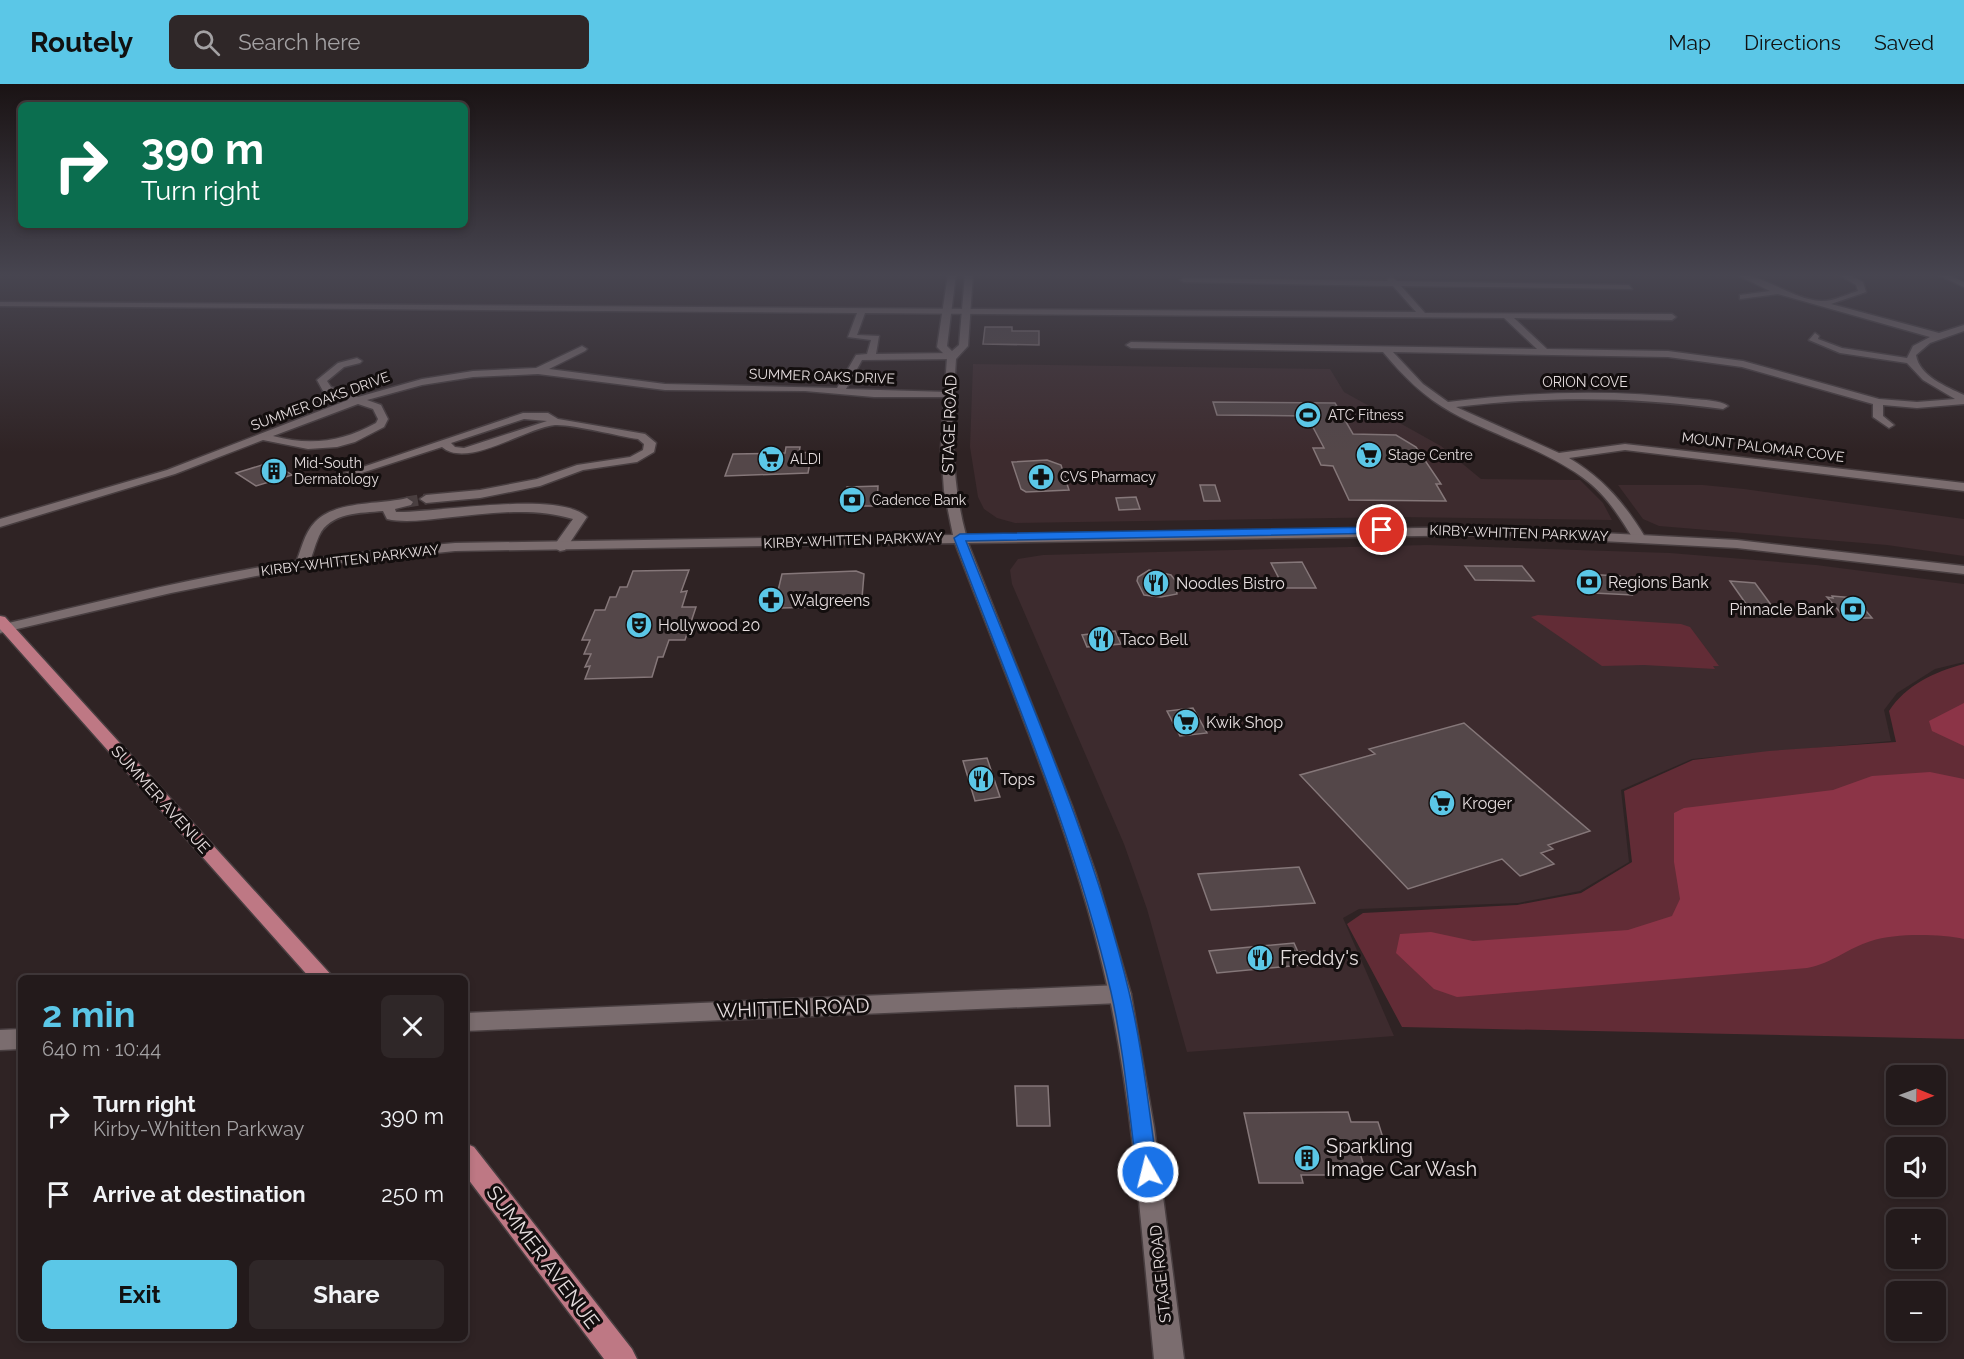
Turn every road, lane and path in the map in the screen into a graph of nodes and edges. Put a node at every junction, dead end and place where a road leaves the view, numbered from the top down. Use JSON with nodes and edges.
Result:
{"nodes":[{"id":1,"x":854,"y":334,"type":"edge"},
{"id":2,"x":943,"y":334,"type":"edge"},
{"id":3,"x":963,"y":334,"type":"edge"},
{"id":4,"x":1525,"y":334,"type":"edge"},
{"id":5,"x":1929,"y":334,"type":"edge"},
{"id":6,"x":1951,"y":334,"type":"edge"},
{"id":7,"x":1815,"y":336,"type":"dead end"},
{"id":8,"x":1942,"y":337,"type":"junction"},
{"id":9,"x":1131,"y":345,"type":"dead end"},
{"id":10,"x":582,"y":349,"type":"dead end"},
{"id":11,"x":1387,"y":351,"type":"junction"},
{"id":12,"x":1544,"y":351,"type":"junction"},
{"id":13,"x":952,"y":356,"type":"junction"},
{"id":14,"x":871,"y":357,"type":"junction"},
{"id":15,"x":357,"y":361,"type":"dead end"},
{"id":16,"x":1911,"y":361,"type":"junction"},
{"id":17,"x":538,"y":371,"type":"junction"},
{"id":18,"x":840,"y":391,"type":"junction"},
{"id":19,"x":948,"y":395,"type":"junction"},
{"id":20,"x":358,"y":400,"type":"junction"},
{"id":21,"x":1964,"y":400,"type":"edge"},
{"id":22,"x":1878,"y":402,"type":"junction"},
{"id":23,"x":1446,"y":405,"type":"junction"},
{"id":24,"x":1723,"y":406,"type":"dead end"},
{"id":25,"x":1889,"y":425,"type":"dead end"},
{"id":26,"x":262,"y":437,"type":"junction"},
{"id":27,"x":1559,"y":456,"type":"junction"},
{"id":28,"x":342,"y":476,"type":"dead end"},
{"id":29,"x":1964,"y":487,"type":"edge"},
{"id":30,"x":426,"y":499,"type":"tunnel mouth"},
{"id":31,"x":407,"y":502,"type":"tunnel mouth"},
{"id":32,"x":388,"y":507,"type":"junction"},
{"id":33,"x":0,"y":523,"type":"edge"},
{"id":34,"x":1639,"y":537,"type":"junction"},
{"id":35,"x":960,"y":538,"type":"junction"},
{"id":36,"x":560,"y":547,"type":"junction"},
{"id":37,"x":302,"y":565,"type":"junction"},
{"id":38,"x":1964,"y":570,"type":"edge"},
{"id":39,"x":2,"y":625,"type":"edge"},
{"id":40,"x":320,"y":975,"type":"edge"},
{"id":41,"x":1120,"y":994,"type":"junction"},
{"id":42,"x":468,"y":1022,"type":"edge"},
{"id":43,"x":18,"y":1039,"type":"edge"},
{"id":44,"x":0,"y":1040,"type":"edge"},
{"id":45,"x":468,"y":1159,"type":"edge"},
{"id":46,"x":622,"y":1359,"type":"edge"},
{"id":47,"x":1169,"y":1359,"type":"edge"}],
"edges":[{"from":1,"to":14,"type":"street"},
{"from":2,"to":13,"type":"street","name":"STAGE ROAD"},
{"from":3,"to":13,"type":"street","name":"STAGE ROAD"},
{"from":4,"to":12,"type":"street"},
{"from":5,"to":8,"type":"street"},
{"from":6,"to":8,"type":"street"},
{"from":7,"to":16,"type":"street"},
{"from":8,"to":16,"type":"street"},
{"from":9,"to":11,"type":"street"},
{"from":10,"to":17,"type":"street"},
{"from":11,"to":12,"type":"street"},
{"from":11,"to":23,"type":"street"},
{"from":12,"to":22,"type":"street"},
{"from":13,"to":14,"type":"street"},
{"from":13,"to":19,"type":"street","name":"STAGE ROAD"},
{"from":14,"to":18,"type":"street"},
{"from":15,"to":20,"type":"street"},
{"from":16,"to":21,"type":"street"},
{"from":17,"to":18,"type":"street","name":"SUMMER OAKS DRIVE"},
{"from":17,"to":20,"type":"street","name":"SUMMER OAKS DRIVE"},
{"from":18,"to":19,"type":"street","name":"SUMMER OAKS DRIVE"},
{"from":19,"to":35,"type":"street","name":"STAGE ROAD"},
{"from":20,"to":26,"type":"street","name":"SUMMER OAKS DRIVE"},
{"from":20,"to":26,"type":"street"},
{"from":21,"to":22,"type":"street"},
{"from":22,"to":25,"type":"street"},
{"from":23,"to":24,"type":"street","name":"ORION COVE"},
{"from":23,"to":27,"type":"street"},
{"from":26,"to":33,"type":"street","name":"SUMMER OAKS DRIVE"},
{"from":27,"to":29,"type":"street","name":"MOUNT PALOMAR COVE"},
{"from":27,"to":34,"type":"street"},
{"from":28,"to":30,"type":"street"},
{"from":31,"to":32,"type":"street"},
{"from":32,"to":36,"type":"street"},
{"from":32,"to":37,"type":"street"},
{"from":34,"to":35,"type":"street","name":"KIRBY-WHITTEN PARKWAY"},
{"from":34,"to":38,"type":"street","name":"KIRBY-WHITTEN PARKWAY"},
{"from":35,"to":36,"type":"street","name":"KIRBY-WHITTEN PARKWAY"},
{"from":35,"to":41,"type":"street","name":"STAGE ROAD"},
{"from":36,"to":37,"type":"street","name":"KIRBY-WHITTEN PARKWAY"},
{"from":37,"to":39,"type":"street","name":"KIRBY-WHITTEN PARKWAY"},
{"from":39,"to":40,"type":"main road","name":"SUMMER AVENUE"},
{"from":41,"to":42,"type":"street","name":"WHITTEN ROAD"},
{"from":41,"to":47,"type":"street","name":"STAGE ROAD"},
{"from":43,"to":44,"type":"street"},
{"from":45,"to":46,"type":"main road","name":"SUMMER AVENUE"}]}
